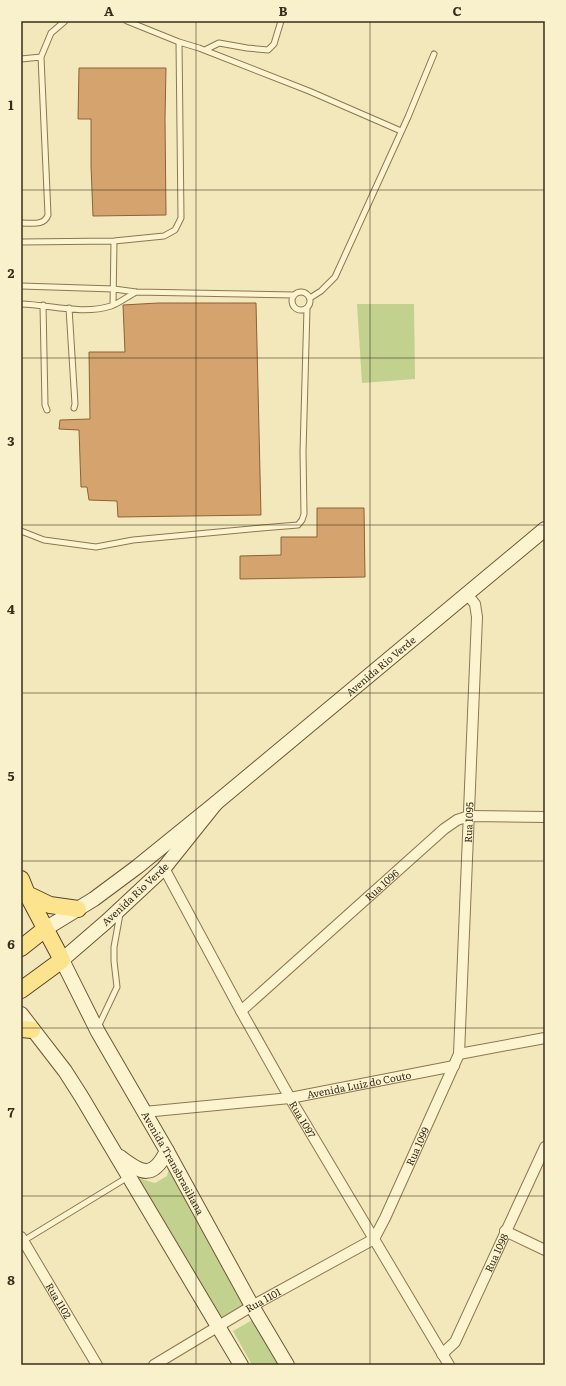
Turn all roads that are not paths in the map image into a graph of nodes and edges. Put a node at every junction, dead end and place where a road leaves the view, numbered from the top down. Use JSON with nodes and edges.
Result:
{"nodes":[{"id":1,"x":65,"y":21,"type":"edge"},
{"id":2,"x":127,"y":21,"type":"edge"},
{"id":3,"x":282,"y":21,"type":"edge"},
{"id":4,"x":179,"y":42,"type":"junction"},
{"id":5,"x":204,"y":50,"type":"junction"},
{"id":6,"x":434,"y":54,"type":"dead end"},
{"id":7,"x":41,"y":57,"type":"junction"},
{"id":8,"x":21,"y":59,"type":"edge"},
{"id":9,"x":401,"y":131,"type":"junction"},
{"id":10,"x":21,"y":223,"type":"edge"},
{"id":11,"x":114,"y":241,"type":"junction"},
{"id":12,"x":21,"y":242,"type":"edge"},
{"id":13,"x":21,"y":286,"type":"edge"},
{"id":14,"x":114,"y":289,"type":"junction"},
{"id":15,"x":136,"y":292,"type":"junction"},
{"id":16,"x":294,"y":295,"type":"junction"},
{"id":17,"x":310,"y":298,"type":"junction"},
{"id":18,"x":21,"y":304,"type":"edge"},
{"id":19,"x":43,"y":305,"type":"junction"},
{"id":20,"x":113,"y":305,"type":"junction"},
{"id":21,"x":69,"y":308,"type":"junction"},
{"id":22,"x":307,"y":308,"type":"junction"},
{"id":23,"x":74,"y":408,"type":"dead end"},
{"id":24,"x":47,"y":410,"type":"dead end"},
{"id":25,"x":21,"y":532,"type":"edge"},
{"id":26,"x":544,"y":532,"type":"edge"},
{"id":27,"x":467,"y":594,"type":"junction"},
{"id":28,"x":216,"y":803,"type":"junction"},
{"id":29,"x":469,"y":816,"type":"junction"},
{"id":30,"x":545,"y":817,"type":"edge"},
{"id":31,"x":164,"y":868,"type":"junction"},
{"id":32,"x":21,"y":879,"type":"edge"},
{"id":33,"x":27,"y":894,"type":"junction"},
{"id":34,"x":78,"y":909,"type":"junction"},
{"id":35,"x":120,"y":909,"type":"junction"},
{"id":36,"x":45,"y":929,"type":"junction"},
{"id":37,"x":21,"y":948,"type":"edge"},
{"id":38,"x":62,"y":960,"type":"junction"},
{"id":39,"x":21,"y":990,"type":"edge"},
{"id":40,"x":241,"y":1011,"type":"junction"},
{"id":41,"x":21,"y":1014,"type":"edge"},
{"id":42,"x":27,"y":1029,"type":"edge"},
{"id":43,"x":97,"y":1029,"type":"junction"},
{"id":44,"x":545,"y":1038,"type":"edge"},
{"id":45,"x":459,"y":1054,"type":"junction"},
{"id":46,"x":454,"y":1066,"type":"junction"},
{"id":47,"x":290,"y":1098,"type":"junction"},
{"id":48,"x":144,"y":1112,"type":"junction"},
{"id":49,"x":545,"y":1147,"type":"edge"},
{"id":50,"x":112,"y":1150,"type":"junction"},
{"id":51,"x":167,"y":1151,"type":"junction"},
{"id":52,"x":128,"y":1176,"type":"junction"},
{"id":53,"x":505,"y":1231,"type":"junction"},
{"id":54,"x":22,"y":1239,"type":"edge"},
{"id":55,"x":374,"y":1239,"type":"junction"},
{"id":56,"x":545,"y":1250,"type":"edge"},
{"id":57,"x":252,"y":1306,"type":"junction"},
{"id":58,"x":218,"y":1326,"type":"junction"},
{"id":59,"x":442,"y":1354,"type":"junction"},
{"id":60,"x":97,"y":1365,"type":"edge"},
{"id":61,"x":154,"y":1365,"type":"edge"},
{"id":62,"x":241,"y":1365,"type":"edge"},
{"id":63,"x":287,"y":1365,"type":"edge"},
{"id":64,"x":449,"y":1365,"type":"edge"}],
"edges":[{"from":1,"to":7,"type":"lane"},
{"from":2,"to":4,"type":"lane"},
{"from":3,"to":5,"type":"lane"},
{"from":4,"to":5,"type":"lane"},
{"from":4,"to":11,"type":"lane"},
{"from":5,"to":9,"type":"lane"},
{"from":6,"to":9,"type":"lane"},
{"from":7,"to":8,"type":"lane"},
{"from":7,"to":10,"type":"lane"},
{"from":9,"to":17,"type":"lane"},
{"from":11,"to":12,"type":"lane"},
{"from":11,"to":14,"type":"lane"},
{"from":13,"to":14,"type":"lane"},
{"from":14,"to":15,"type":"lane"},
{"from":14,"to":20,"type":"lane"},
{"from":15,"to":16,"type":"lane"},
{"from":15,"to":20,"type":"lane"},
{"from":16,"to":17,"type":"lane"},
{"from":16,"to":22,"type":"lane"},
{"from":17,"to":22,"type":"lane"},
{"from":18,"to":19,"type":"lane"},
{"from":19,"to":21,"type":"lane"},
{"from":19,"to":24,"type":"lane"},
{"from":20,"to":21,"type":"lane"},
{"from":21,"to":23,"type":"lane"},
{"from":22,"to":25,"type":"lane"},
{"from":26,"to":27,"type":"main road","name":"Avenida Rio Verde"},
{"from":27,"to":28,"type":"main road","name":"Avenida Rio Verde"},
{"from":27,"to":29,"type":"street","name":"Rua 1095"},
{"from":28,"to":31,"type":"main road","name":"Avenida Rio Verde"},
{"from":28,"to":34,"type":"main road","name":"Avenida Rio Verde"},
{"from":29,"to":30,"type":"street","name":"Rua 1096"},
{"from":29,"to":40,"type":"street","name":"Rua 1096"},
{"from":29,"to":45,"type":"street","name":"Rua 1095"},
{"from":31,"to":35,"type":"main road","name":"Avenida Rio Verde"},
{"from":31,"to":40,"type":"street","name":"Rua 1097"},
{"from":32,"to":33,"type":"main road"},
{"from":33,"to":34,"type":"main road"},
{"from":33,"to":36,"type":"main road"},
{"from":34,"to":36,"type":"main road","name":"Avenida Rio Verde"},
{"from":35,"to":38,"type":"main road","name":"Avenida Rio Verde"},
{"from":35,"to":43,"type":"lane"},
{"from":36,"to":37,"type":"main road"},
{"from":36,"to":38,"type":"main road"},
{"from":38,"to":39,"type":"main road"},
{"from":38,"to":43,"type":"main road","name":"Avenida Transbrasiliana"},
{"from":40,"to":47,"type":"street","name":"Rua 1097"},
{"from":41,"to":42,"type":"main road"},
{"from":42,"to":50,"type":"main road"},
{"from":43,"to":48,"type":"main road","name":"Avenida Transbrasiliana"},
{"from":44,"to":45,"type":"street"},
{"from":45,"to":46,"type":"street","name":"Rua 1099"},
{"from":46,"to":47,"type":"street","name":"Avenida Luiz do Couto"},
{"from":46,"to":55,"type":"street","name":"Rua 1099"},
{"from":47,"to":48,"type":"street","name":"Avenida Luiz do Couto"},
{"from":47,"to":55,"type":"street","name":"Rua 1097"},
{"from":48,"to":51,"type":"main road","name":"Avenida Transbrasiliana"},
{"from":49,"to":53,"type":"street","name":"Rua 1098"},
{"from":50,"to":51,"type":"main road"},
{"from":50,"to":52,"type":"main road"},
{"from":51,"to":57,"type":"main road","name":"Avenida Transbrasiliana"},
{"from":52,"to":54,"type":"lane"},
{"from":52,"to":58,"type":"main road"},
{"from":53,"to":56,"type":"street"},
{"from":53,"to":59,"type":"street","name":"Rua 1098"},
{"from":54,"to":60,"type":"street","name":"Rua 1102"},
{"from":55,"to":57,"type":"street","name":"Rua 1101"},
{"from":55,"to":59,"type":"street","name":"Rua 1097"},
{"from":57,"to":58,"type":"street","name":"Rua 1101"},
{"from":57,"to":63,"type":"main road","name":"Avenida Transbrasiliana"},
{"from":58,"to":61,"type":"street","name":"Rua 1101"},
{"from":58,"to":62,"type":"main road"},
{"from":59,"to":64,"type":"street","name":"Rua 1097"}]}
